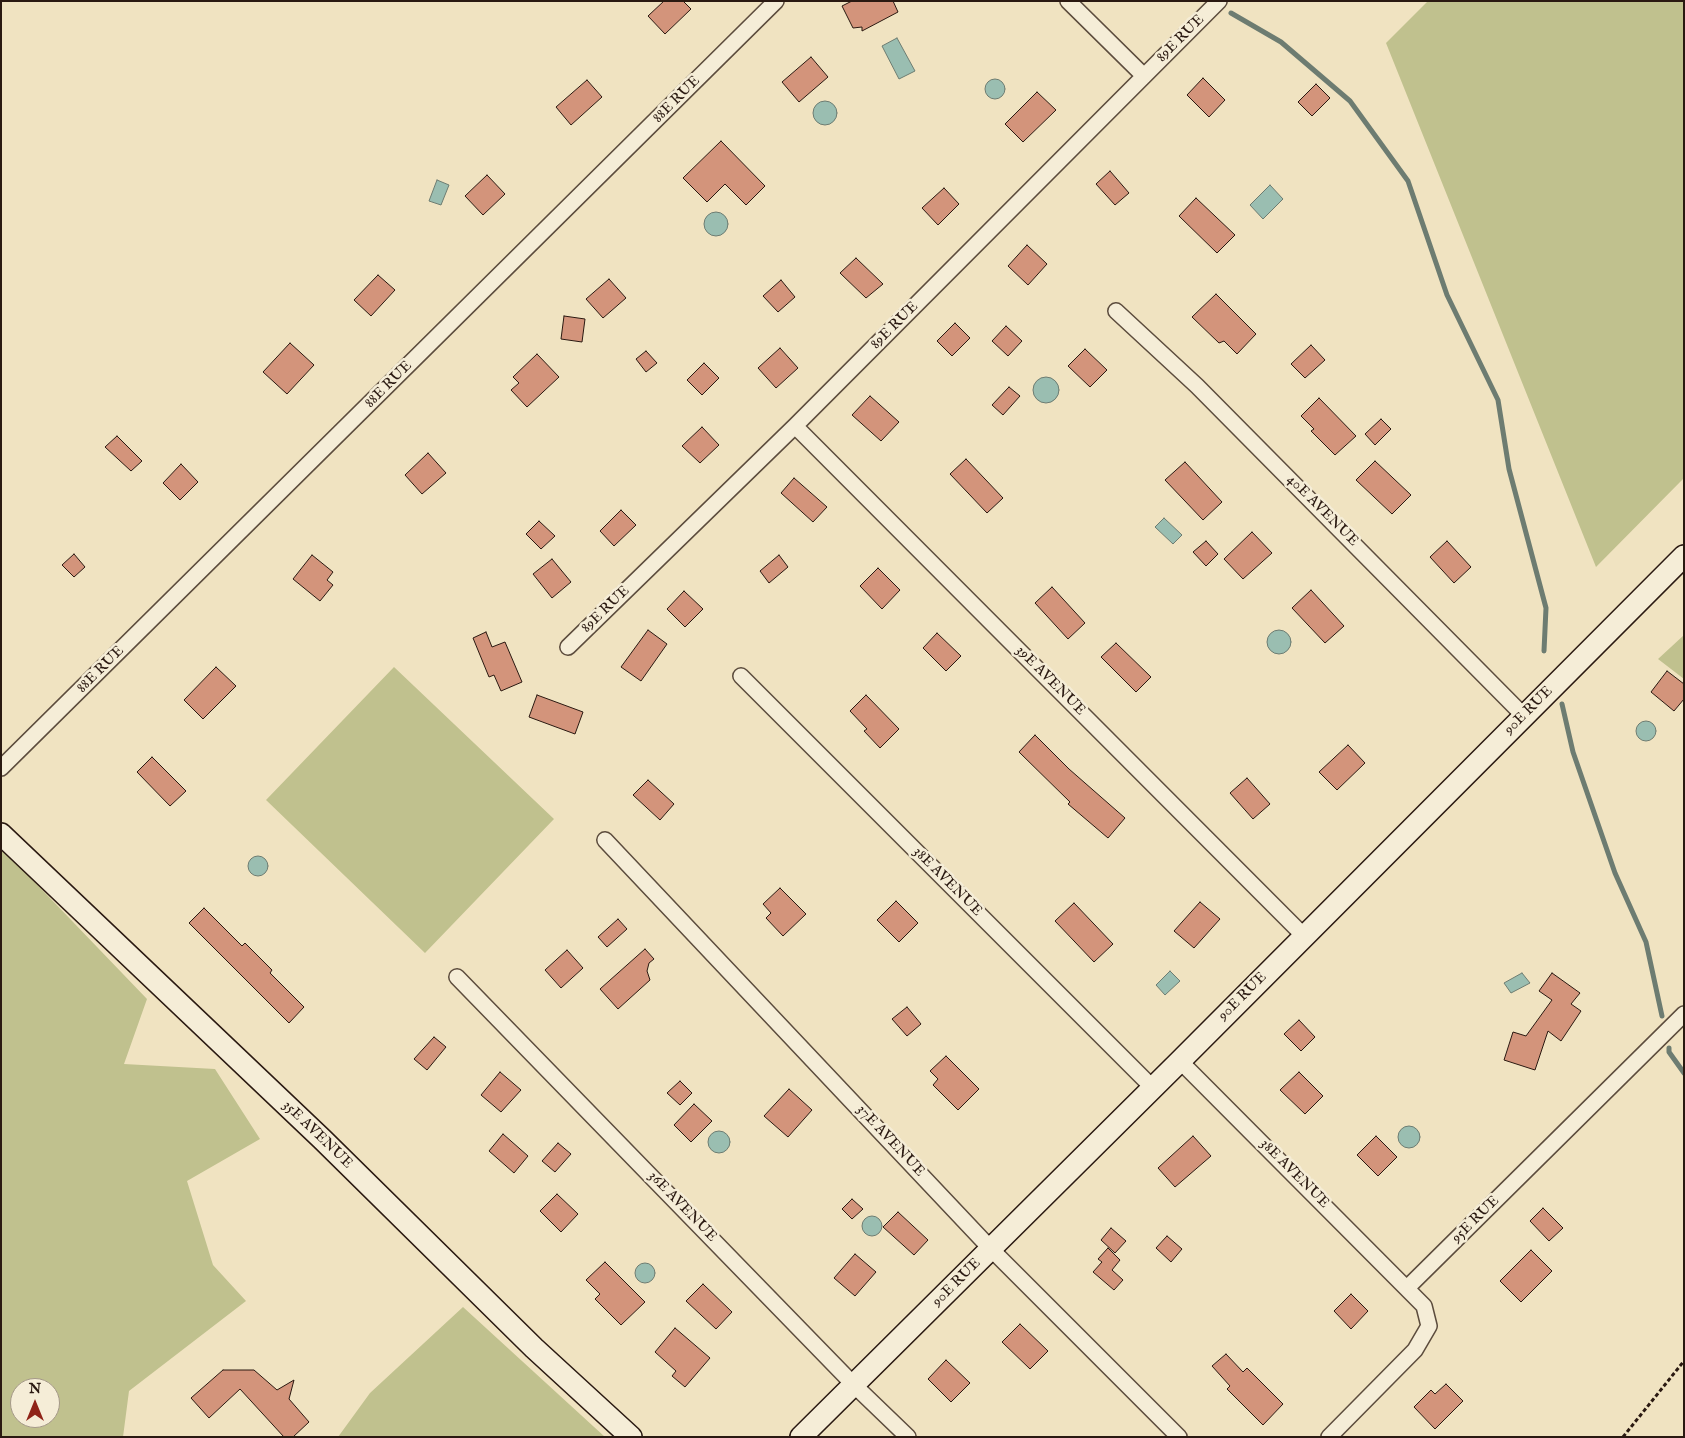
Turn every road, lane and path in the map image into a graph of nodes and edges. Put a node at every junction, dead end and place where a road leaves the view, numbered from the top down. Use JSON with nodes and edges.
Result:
{"nodes":[{"id":1,"x":776,"y":1,"type":"edge"},
{"id":2,"x":1068,"y":1,"type":"edge"},
{"id":3,"x":1219,"y":1,"type":"edge"},
{"id":4,"x":1144,"y":76,"type":"junction"},
{"id":5,"x":1116,"y":310,"type":"dead end"},
{"id":6,"x":795,"y":426,"type":"junction"},
{"id":7,"x":1684,"y":556,"type":"edge"},
{"id":8,"x":568,"y":647,"type":"dead end"},
{"id":9,"x":741,"y":676,"type":"dead end"},
{"id":10,"x":1524,"y":716,"type":"junction"},
{"id":11,"x":1,"y":768,"type":"edge"},
{"id":12,"x":1,"y":834,"type":"edge"},
{"id":13,"x":605,"y":840,"type":"dead end"},
{"id":14,"x":1304,"y":936,"type":"junction"},
{"id":15,"x":457,"y":977,"type":"dead end"},
{"id":16,"x":1684,"y":1014,"type":"edge"},
{"id":17,"x":1180,"y":1061,"type":"junction"},
{"id":18,"x":1153,"y":1088,"type":"junction"},
{"id":19,"x":991,"y":1249,"type":"junction"},
{"id":20,"x":1407,"y":1288,"type":"junction"},
{"id":21,"x":1684,"y":1361,"type":"edge"},
{"id":22,"x":854,"y":1384,"type":"junction"},
{"id":23,"x":631,"y":1437,"type":"edge"},
{"id":24,"x":801,"y":1437,"type":"edge"},
{"id":25,"x":908,"y":1437,"type":"edge"},
{"id":26,"x":1179,"y":1437,"type":"edge"},
{"id":27,"x":1329,"y":1437,"type":"edge"},
{"id":28,"x":1623,"y":1437,"type":"edge"}],
"edges":[{"from":1,"to":11,"type":"street","name":"88E RUE"},
{"from":2,"to":4,"type":"street"},
{"from":3,"to":4,"type":"street","name":"89E RUE"},
{"from":4,"to":6,"type":"street","name":"89E RUE"},
{"from":5,"to":10,"type":"street","name":"40E AVENUE"},
{"from":6,"to":8,"type":"street","name":"89E RUE"},
{"from":6,"to":14,"type":"street","name":"39E AVENUE"},
{"from":7,"to":10,"type":"street","name":"90E RUE"},
{"from":9,"to":18,"type":"street","name":"38E AVENUE"},
{"from":10,"to":14,"type":"street","name":"90E RUE"},
{"from":12,"to":23,"type":"street","name":"35E AVENUE"},
{"from":13,"to":19,"type":"street","name":"37E AVENUE"},
{"from":14,"to":17,"type":"street","name":"90E RUE"},
{"from":15,"to":22,"type":"street","name":"36E AVENUE"},
{"from":16,"to":20,"type":"street","name":"95E RUE"},
{"from":17,"to":18,"type":"street","name":"90E RUE"},
{"from":17,"to":20,"type":"street","name":"38E AVENUE"},
{"from":18,"to":19,"type":"street","name":"90E RUE"},
{"from":19,"to":22,"type":"street","name":"90E RUE"},
{"from":19,"to":26,"type":"street","name":"37E AVENUE"},
{"from":20,"to":27,"type":"street"},
{"from":21,"to":28,"type":"path"},
{"from":22,"to":24,"type":"street","name":"90E RUE"},
{"from":22,"to":25,"type":"street","name":"36E AVENUE"}]}
